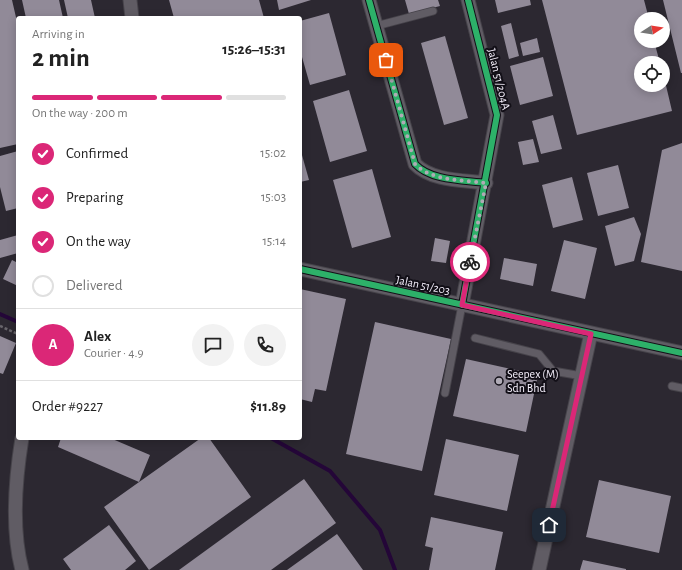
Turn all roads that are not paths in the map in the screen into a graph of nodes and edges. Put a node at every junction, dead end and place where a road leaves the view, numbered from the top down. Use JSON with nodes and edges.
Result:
{"nodes":[{"id":1,"x":130,"y":0,"type":"edge"},
{"id":2,"x":369,"y":0,"type":"edge"},
{"id":3,"x":468,"y":0,"type":"edge"},
{"id":4,"x":433,"y":11,"type":"dead end"},
{"id":5,"x":132,"y":16,"type":"edge"},
{"id":6,"x":376,"y":26,"type":"junction"},
{"id":7,"x":486,"y":183,"type":"junction"},
{"id":8,"x":302,"y":269,"type":"edge"},
{"id":9,"x":462,"y":305,"type":"junction"},
{"id":10,"x":591,"y":334,"type":"junction"},
{"id":11,"x":475,"y":338,"type":"dead end"},
{"id":12,"x":682,"y":353,"type":"edge"},
{"id":13,"x":582,"y":376,"type":"junction"},
{"id":14,"x":672,"y":386,"type":"dead end"},
{"id":15,"x":682,"y":388,"type":"edge"},
{"id":16,"x":445,"y":393,"type":"dead end"},
{"id":17,"x":22,"y":440,"type":"edge"},
{"id":18,"x":22,"y":570,"type":"edge"},
{"id":19,"x":539,"y":570,"type":"edge"}],
"edges":[{"from":1,"to":5,"type":"street"},
{"from":2,"to":6,"type":"street"},
{"from":3,"to":7,"type":"street","name":"Jalan 51/204A"},
{"from":4,"to":6,"type":"lane"},
{"from":6,"to":7,"type":"street"},
{"from":7,"to":9,"type":"street","name":"Jalan 51/204A"},
{"from":8,"to":9,"type":"street","name":"Jalan 51/203"},
{"from":9,"to":10,"type":"street","name":"Jalan 51/203"},
{"from":9,"to":16,"type":"lane"},
{"from":10,"to":12,"type":"street","name":"Jalan 51/203"},
{"from":10,"to":13,"type":"street"},
{"from":11,"to":13,"type":"lane"},
{"from":13,"to":19,"type":"street"},
{"from":14,"to":15,"type":"lane"},
{"from":17,"to":18,"type":"street"}]}
